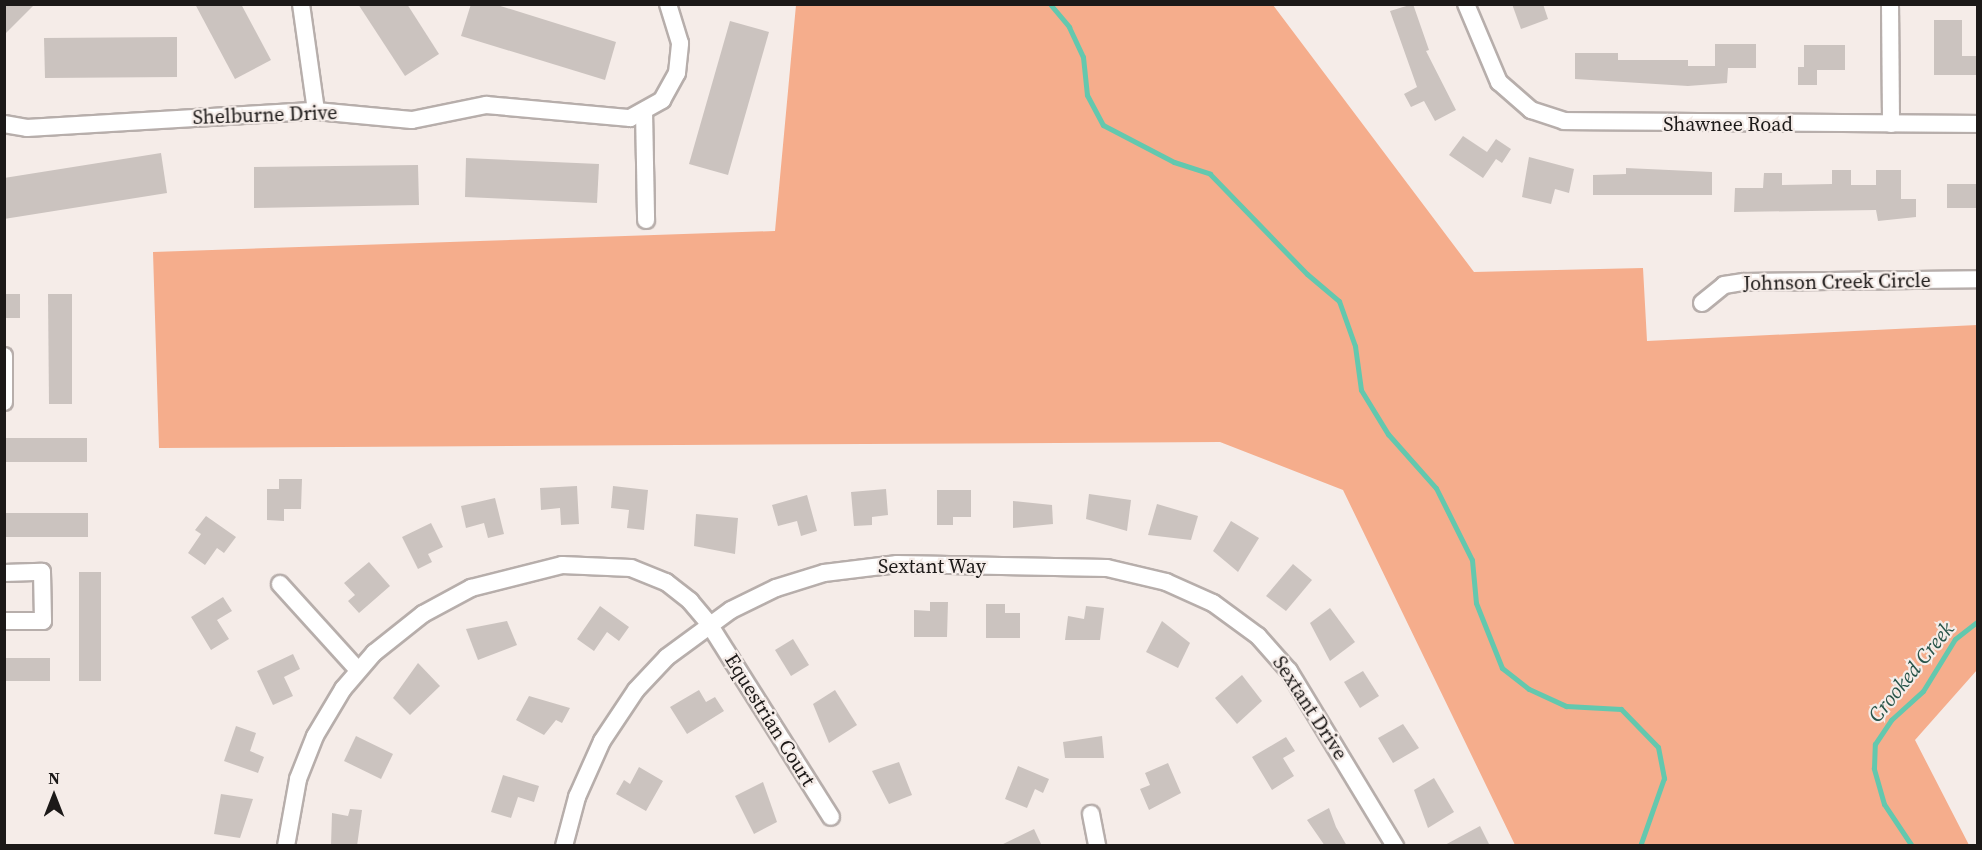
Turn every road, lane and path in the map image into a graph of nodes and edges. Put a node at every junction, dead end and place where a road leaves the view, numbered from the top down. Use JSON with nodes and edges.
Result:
{"nodes":[{"id":1,"x":301,"y":4,"type":"edge"},
{"id":2,"x":668,"y":4,"type":"edge"},
{"id":3,"x":1466,"y":4,"type":"edge"},
{"id":4,"x":1890,"y":4,"type":"edge"},
{"id":5,"x":316,"y":111,"type":"junction"},
{"id":6,"x":644,"y":111,"type":"junction"},
{"id":7,"x":4,"y":124,"type":"edge"},
{"id":8,"x":1891,"y":124,"type":"junction"},
{"id":9,"x":1977,"y":124,"type":"edge"},
{"id":10,"x":646,"y":220,"type":"dead end"},
{"id":11,"x":1977,"y":279,"type":"edge"},
{"id":12,"x":1702,"y":303,"type":"dead end"},
{"id":13,"x":4,"y":356,"type":"edge"},
{"id":14,"x":4,"y":402,"type":"edge"},
{"id":15,"x":4,"y":573,"type":"edge"},
{"id":16,"x":1166,"y":582,"type":"joint"},
{"id":17,"x":280,"y":584,"type":"dead end"},
{"id":18,"x":4,"y":621,"type":"edge"},
{"id":19,"x":710,"y":624,"type":"junction"},
{"id":20,"x":358,"y":670,"type":"junction"},
{"id":21,"x":1091,"y":814,"type":"dead end"},
{"id":22,"x":831,"y":817,"type":"dead end"},
{"id":23,"x":286,"y":846,"type":"edge"},
{"id":24,"x":564,"y":846,"type":"edge"},
{"id":25,"x":1097,"y":846,"type":"edge"},
{"id":26,"x":1395,"y":846,"type":"edge"}],
"edges":[{"from":1,"to":5,"type":"street"},
{"from":2,"to":6,"type":"street","name":"Shelburne Drive"},
{"from":3,"to":8,"type":"street","name":"Shawnee Road"},
{"from":4,"to":8,"type":"street"},
{"from":5,"to":6,"type":"street","name":"Shelburne Drive"},
{"from":5,"to":7,"type":"street","name":"Shelburne Drive"},
{"from":6,"to":10,"type":"street"},
{"from":8,"to":9,"type":"street","name":"Shawnee Road"},
{"from":11,"to":12,"type":"street","name":"Johnson Creek Circle"},
{"from":13,"to":14,"type":"street"},
{"from":15,"to":18,"type":"street"},
{"from":16,"to":19,"type":"street","name":"Sextant Way"},
{"from":16,"to":26,"type":"street","name":"Sextant Drive"},
{"from":17,"to":20,"type":"street"},
{"from":19,"to":20,"type":"street","name":"Equestrian Court"},
{"from":19,"to":22,"type":"street","name":"Equestrian Court"},
{"from":19,"to":24,"type":"street","name":"Sextant Way"},
{"from":20,"to":23,"type":"street","name":"Equestrian Court"},
{"from":21,"to":25,"type":"street"}]}
